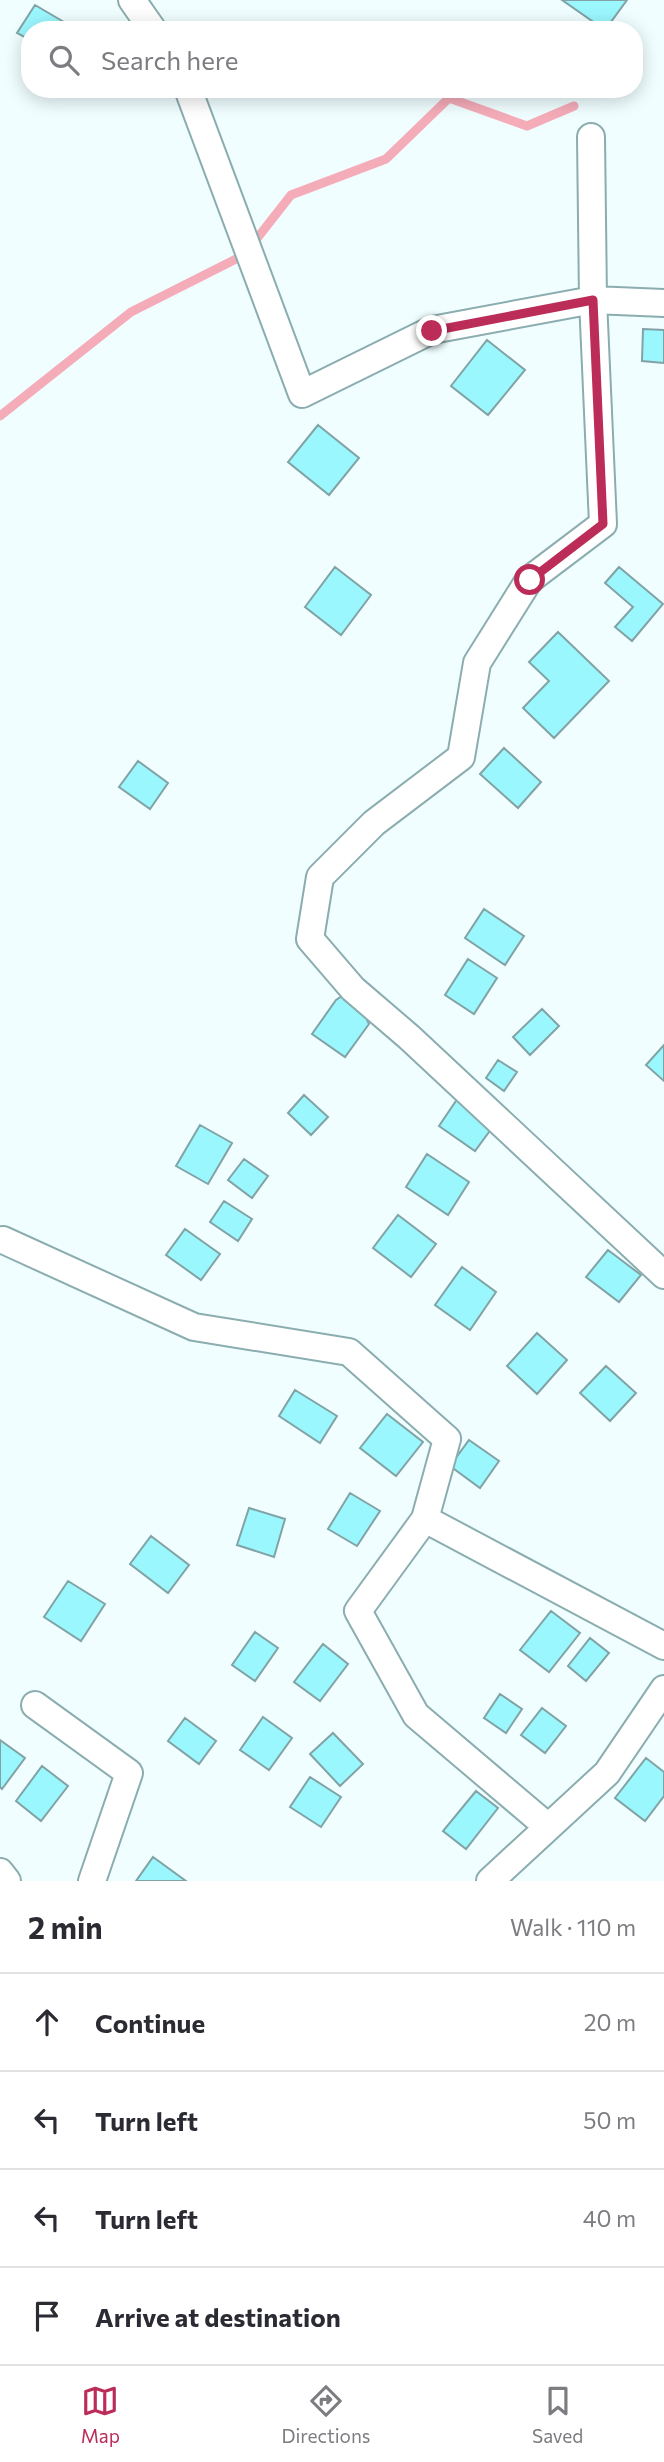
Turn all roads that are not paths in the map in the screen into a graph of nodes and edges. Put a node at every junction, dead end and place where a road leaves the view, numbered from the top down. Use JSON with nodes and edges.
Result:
{"nodes":[{"id":1,"x":132,"y":0,"type":"edge"},
{"id":2,"x":147,"y":21,"type":"edge"},
{"id":3,"x":191,"y":98,"type":"edge"},
{"id":4,"x":591,"y":137,"type":"dead end"},
{"id":5,"x":593,"y":300,"type":"junction"},
{"id":6,"x":664,"y":303,"type":"edge"},
{"id":7,"x":3,"y":1240,"type":"dead end"},
{"id":8,"x":664,"y":1275,"type":"edge"},
{"id":9,"x":425,"y":1520,"type":"junction"},
{"id":10,"x":664,"y":1646,"type":"edge"},
{"id":11,"x":664,"y":1689,"type":"edge"},
{"id":12,"x":34,"y":1705,"type":"dead end"},
{"id":13,"x":548,"y":1826,"type":"junction"},
{"id":14,"x":0,"y":1872,"type":"edge"},
{"id":15,"x":7,"y":1881,"type":"edge"},
{"id":16,"x":92,"y":1881,"type":"edge"},
{"id":17,"x":490,"y":1881,"type":"edge"}],
"edges":[{"from":1,"to":2,"type":"street"},
{"from":3,"to":5,"type":"street"},
{"from":4,"to":5,"type":"street"},
{"from":5,"to":6,"type":"street"},
{"from":5,"to":8,"type":"street"},
{"from":7,"to":9,"type":"street"},
{"from":9,"to":10,"type":"street"},
{"from":9,"to":13,"type":"street"},
{"from":11,"to":13,"type":"street"},
{"from":12,"to":16,"type":"street"},
{"from":13,"to":17,"type":"street"},
{"from":14,"to":15,"type":"street"}]}
